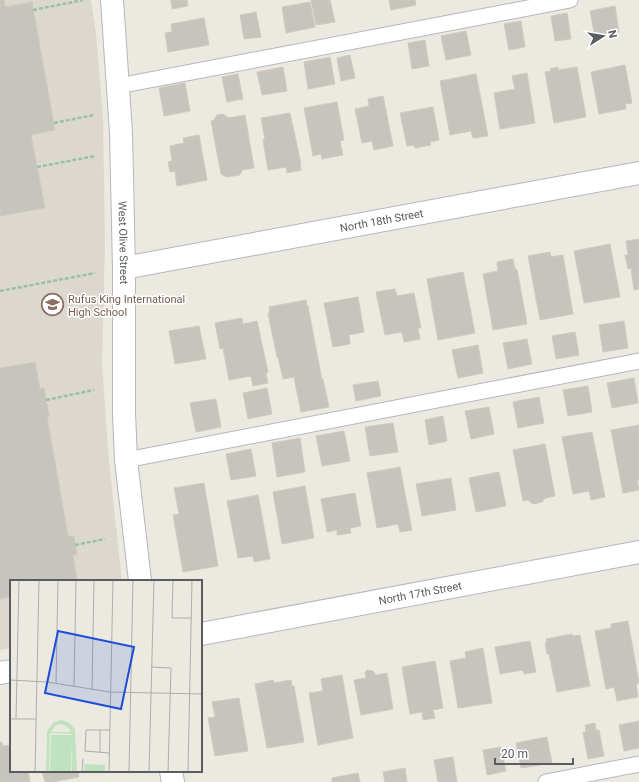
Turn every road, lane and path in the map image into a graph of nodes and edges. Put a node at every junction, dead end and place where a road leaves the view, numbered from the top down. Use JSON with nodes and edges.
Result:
{"nodes":[{"id":1,"x":83,"y":0,"type":"edge"},
{"id":2,"x":112,"y":0,"type":"edge"},
{"id":3,"x":570,"y":0,"type":"edge"},
{"id":4,"x":33,"y":10,"type":"dead end"},
{"id":5,"x":118,"y":86,"type":"junction"},
{"id":6,"x":94,"y":115,"type":"dead end"},
{"id":7,"x":54,"y":123,"type":"dead end"},
{"id":8,"x":95,"y":156,"type":"dead end"},
{"id":9,"x":37,"y":167,"type":"dead end"},
{"id":10,"x":639,"y":173,"type":"edge"},
{"id":11,"x":124,"y":268,"type":"junction"},
{"id":12,"x":95,"y":273,"type":"dead end"},
{"id":13,"x":0,"y":291,"type":"edge"},
{"id":14,"x":639,"y":361,"type":"edge"},
{"id":15,"x":94,"y":390,"type":"dead end"},
{"id":16,"x":46,"y":400,"type":"dead end"},
{"id":17,"x":126,"y":460,"type":"junction"},
{"id":18,"x":105,"y":539,"type":"dead end"},
{"id":19,"x":75,"y":545,"type":"dead end"},
{"id":20,"x":639,"y":552,"type":"edge"},
{"id":21,"x":140,"y":580,"type":"edge"},
{"id":22,"x":202,"y":634,"type":"edge"},
{"id":23,"x":10,"y":671,"type":"edge"},
{"id":24,"x":0,"y":673,"type":"edge"},
{"id":25,"x":639,"y":764,"type":"edge"},
{"id":26,"x":170,"y":772,"type":"edge"},
{"id":27,"x":173,"y":782,"type":"edge"},
{"id":28,"x":546,"y":782,"type":"edge"}],
"edges":[{"from":1,"to":4,"type":"path"},
{"from":2,"to":5,"type":"street","name":"West Olive Street"},
{"from":3,"to":5,"type":"lane"},
{"from":5,"to":11,"type":"street","name":"West Olive Street"},
{"from":6,"to":7,"type":"path"},
{"from":8,"to":9,"type":"path"},
{"from":10,"to":11,"type":"street","name":"North 18th Street"},
{"from":11,"to":17,"type":"street","name":"West Olive Street"},
{"from":12,"to":13,"type":"path"},
{"from":14,"to":17,"type":"lane"},
{"from":15,"to":16,"type":"path"},
{"from":17,"to":21,"type":"street","name":"West Olive Street"},
{"from":18,"to":19,"type":"path"},
{"from":20,"to":22,"type":"street","name":"North 17th Street"},
{"from":23,"to":24,"type":"street"},
{"from":25,"to":28,"type":"lane"},
{"from":26,"to":27,"type":"street"}]}
